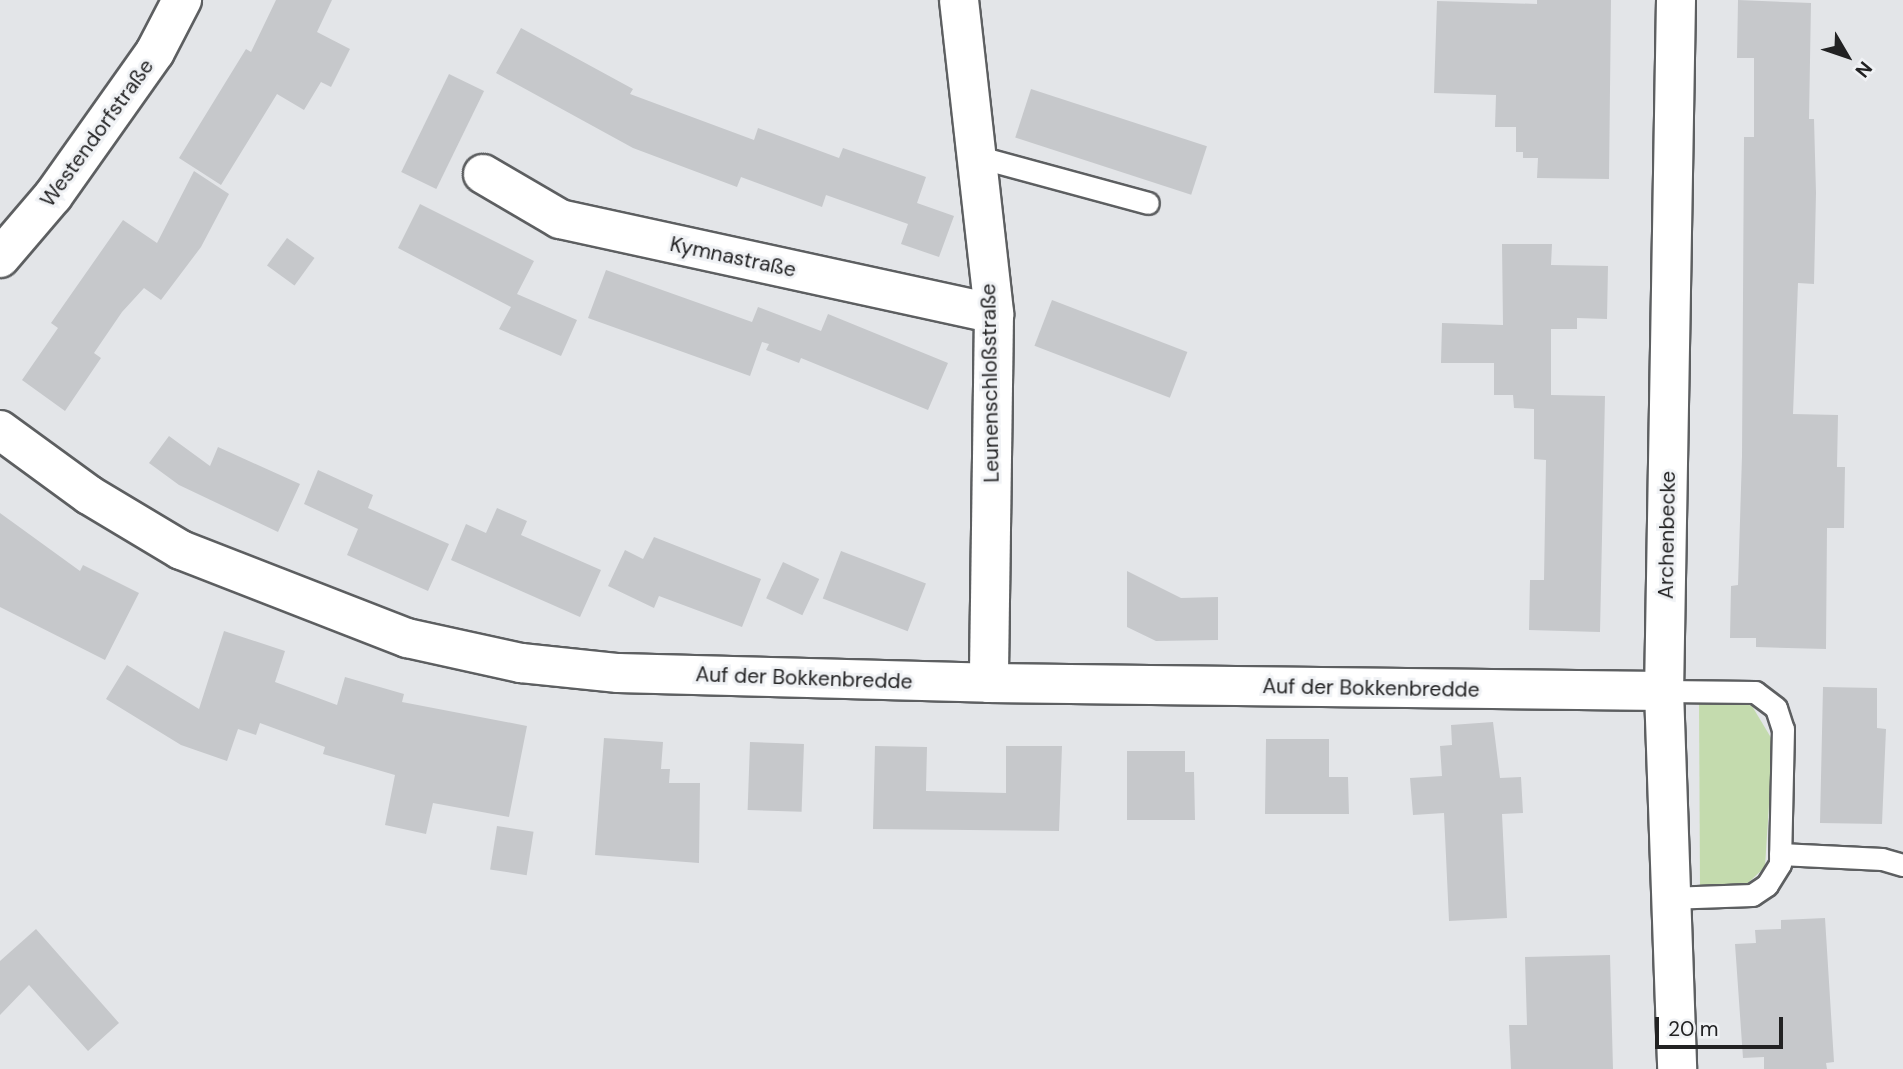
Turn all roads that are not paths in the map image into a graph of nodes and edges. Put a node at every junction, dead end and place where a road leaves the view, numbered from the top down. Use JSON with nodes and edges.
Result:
{"nodes":[{"id":1,"x":183,"y":0,"type":"edge"},
{"id":2,"x":959,"y":0,"type":"edge"},
{"id":3,"x":1676,"y":0,"type":"edge"},
{"id":4,"x":975,"y":156,"type":"junction"},
{"id":5,"x":483,"y":174,"type":"dead end"},
{"id":6,"x":1148,"y":203,"type":"dead end"},
{"id":7,"x":0,"y":258,"type":"edge"},
{"id":8,"x":994,"y":314,"type":"junction"},
{"id":9,"x":0,"y":430,"type":"edge"},
{"id":10,"x":989,"y":683,"type":"junction"},
{"id":11,"x":1664,"y":691,"type":"junction"},
{"id":12,"x":1780,"y":854,"type":"junction"},
{"id":13,"x":1903,"y":865,"type":"edge"},
{"id":14,"x":1668,"y":898,"type":"junction"},
{"id":15,"x":1677,"y":1069,"type":"edge"}],
"edges":[{"from":1,"to":7,"type":"street","name":"Westendorfstraße"},
{"from":2,"to":4,"type":"street","name":"Leunenschloßstraße"},
{"from":3,"to":11,"type":"street","name":"Archenbecke"},
{"from":4,"to":6,"type":"lane"},
{"from":4,"to":8,"type":"street","name":"Leunenschloßstraße"},
{"from":5,"to":8,"type":"street","name":"Kymnastraße"},
{"from":8,"to":10,"type":"street","name":"Leunenschloßstraße"},
{"from":9,"to":10,"type":"street","name":"Auf der Bokkenbredde"},
{"from":10,"to":11,"type":"street","name":"Auf der Bokkenbredde"},
{"from":11,"to":12,"type":"lane"},
{"from":11,"to":14,"type":"street","name":"Archenbecke"},
{"from":12,"to":13,"type":"lane"},
{"from":12,"to":14,"type":"lane"},
{"from":14,"to":15,"type":"street","name":"Archenbecke"}]}
